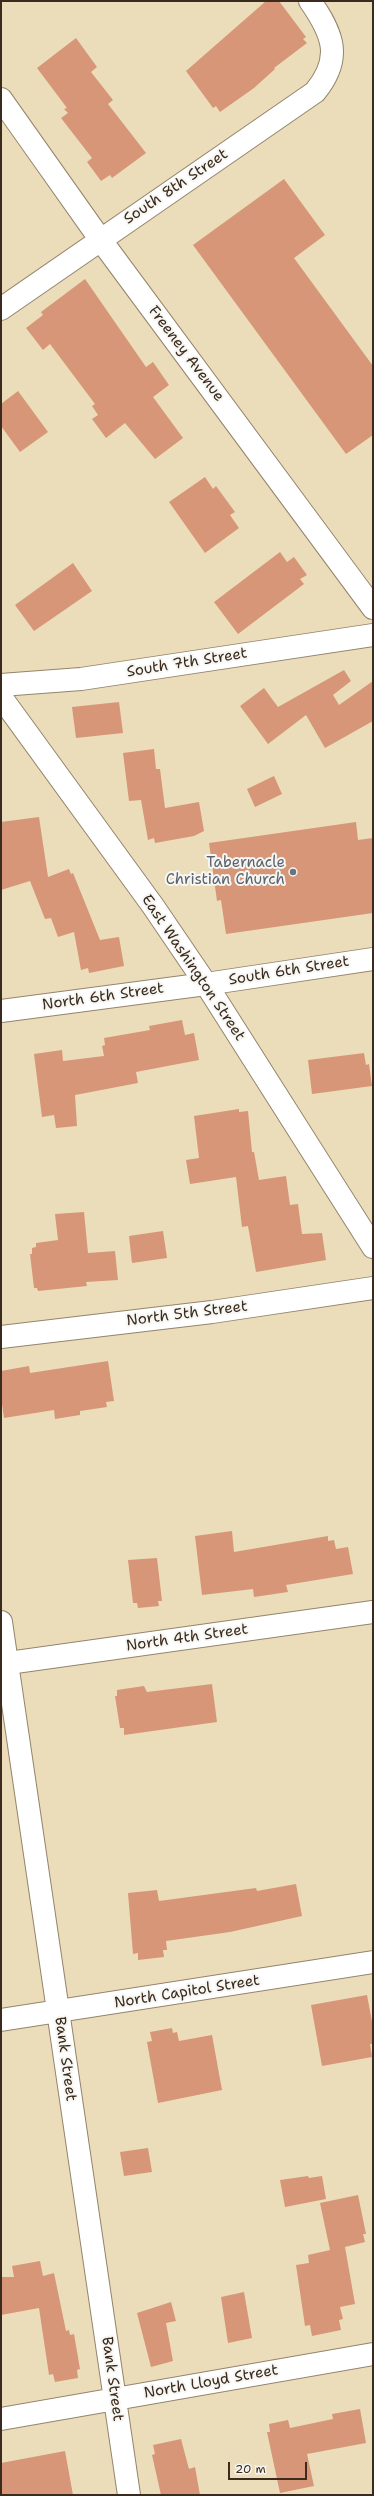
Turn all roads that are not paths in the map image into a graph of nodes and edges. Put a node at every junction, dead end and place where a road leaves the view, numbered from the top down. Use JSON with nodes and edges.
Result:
{"nodes":[{"id":1,"x":310,"y":1,"type":"edge"},
{"id":2,"x":1,"y":99,"type":"edge"},
{"id":3,"x":100,"y":239,"type":"junction"},
{"id":4,"x":1,"y":309,"type":"edge"},
{"id":5,"x":373,"y":608,"type":"edge"},
{"id":6,"x":373,"y":635,"type":"edge"},
{"id":7,"x":1,"y":685,"type":"edge"},
{"id":8,"x":1,"y":697,"type":"edge"},
{"id":9,"x":373,"y":959,"type":"edge"},
{"id":10,"x":206,"y":984,"type":"junction"},
{"id":11,"x":1,"y":1011,"type":"edge"},
{"id":12,"x":373,"y":1247,"type":"edge"},
{"id":13,"x":373,"y":1288,"type":"edge"},
{"id":14,"x":1,"y":1337,"type":"edge"},
{"id":15,"x":373,"y":1612,"type":"edge"},
{"id":16,"x":1,"y":1622,"type":"edge"},
{"id":17,"x":4,"y":1664,"type":"edge"},
{"id":18,"x":373,"y":1962,"type":"edge"},
{"id":19,"x":58,"y":2011,"type":"junction"},
{"id":20,"x":1,"y":2020,"type":"edge"},
{"id":21,"x":373,"y":2354,"type":"edge"},
{"id":22,"x":116,"y":2399,"type":"junction"},
{"id":23,"x":1,"y":2419,"type":"edge"},
{"id":24,"x":129,"y":2495,"type":"edge"}],
"edges":[{"from":1,"to":3,"type":"street","name":"South 8th Street"},
{"from":2,"to":3,"type":"street","name":"Freeney Avenue"},
{"from":3,"to":4,"type":"street","name":"South 8th Street"},
{"from":3,"to":5,"type":"street","name":"Freeney Avenue"},
{"from":6,"to":7,"type":"street","name":"South 7th Street"},
{"from":8,"to":10,"type":"street","name":"East Washington Street"},
{"from":9,"to":10,"type":"street","name":"South 6th Street"},
{"from":10,"to":11,"type":"street","name":"North 6th Street"},
{"from":10,"to":12,"type":"street","name":"East Washington Street"},
{"from":13,"to":14,"type":"street","name":"North 5th Street"},
{"from":15,"to":17,"type":"street","name":"North 4th Street"},
{"from":16,"to":17,"type":"street","name":"Bank Street"},
{"from":17,"to":19,"type":"street","name":"Bank Street"},
{"from":18,"to":19,"type":"street","name":"North Capitol Street"},
{"from":19,"to":20,"type":"street","name":"North Capitol Street"},
{"from":19,"to":22,"type":"street","name":"Bank Street"},
{"from":21,"to":22,"type":"street","name":"North Lloyd Street"},
{"from":22,"to":23,"type":"street","name":"North Lloyd Street"},
{"from":22,"to":24,"type":"street","name":"Bank Street"}]}
